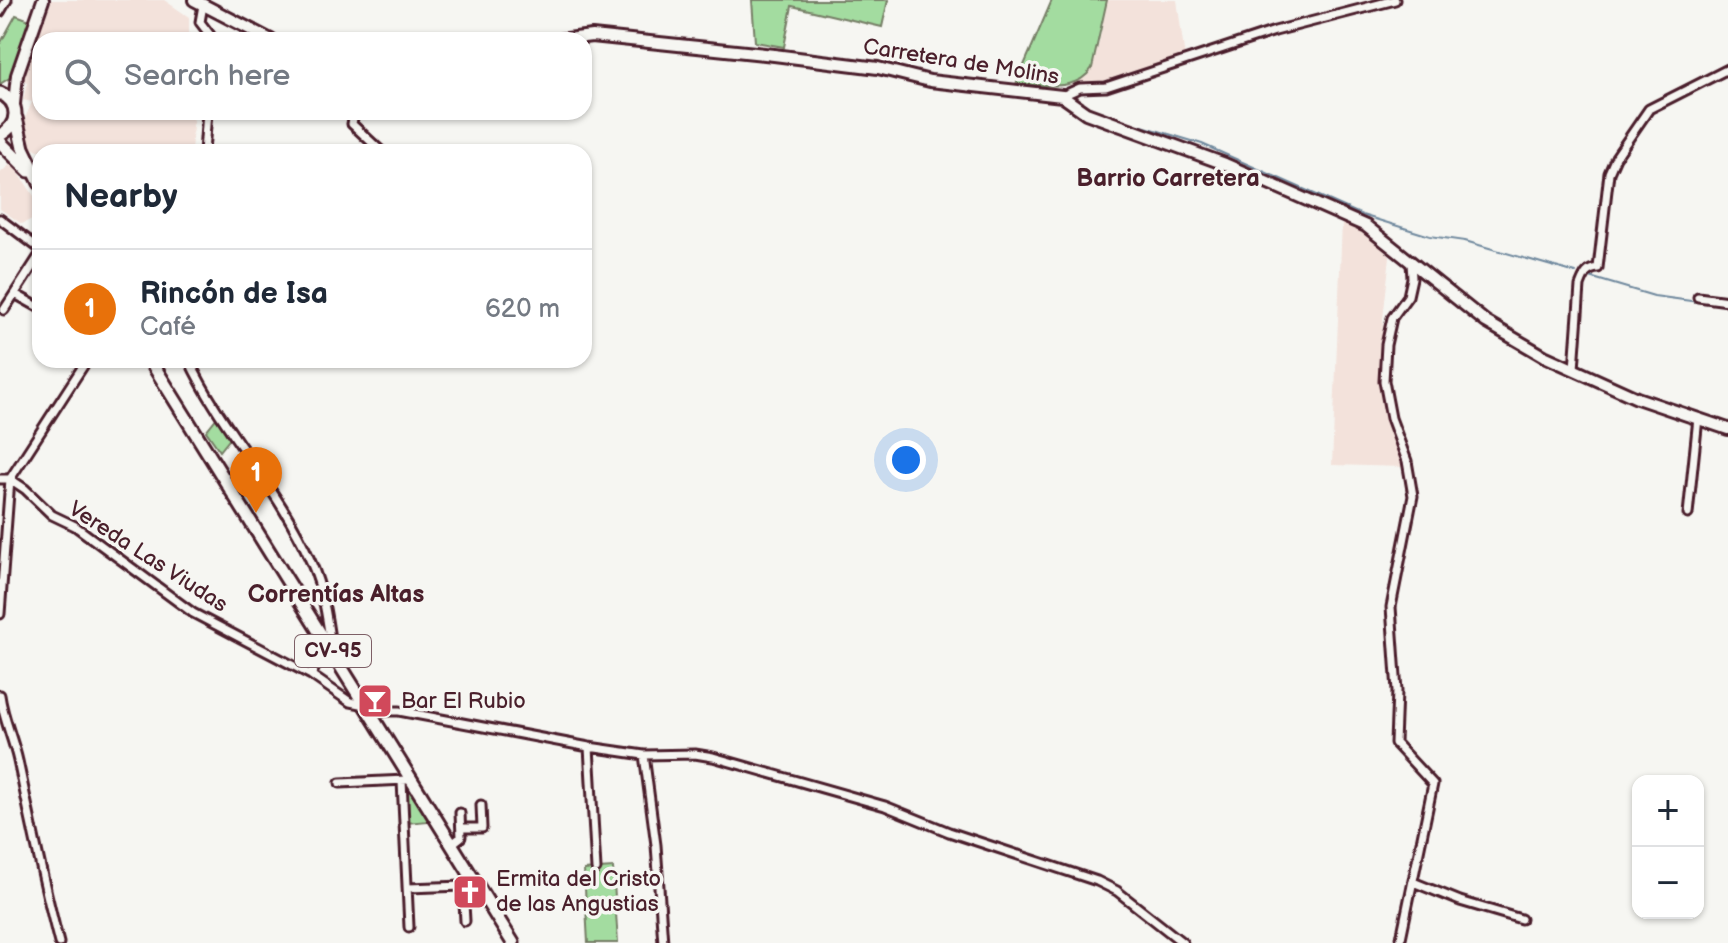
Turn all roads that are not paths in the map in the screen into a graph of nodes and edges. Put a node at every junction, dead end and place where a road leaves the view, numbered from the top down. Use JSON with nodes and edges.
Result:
{"nodes":[{"id":1,"x":7,"y":0,"type":"edge"},
{"id":2,"x":43,"y":0,"type":"edge"},
{"id":3,"x":1395,"y":0,"type":"edge"},
{"id":4,"x":198,"y":2,"type":"edge"},
{"id":5,"x":0,"y":12,"type":"edge"},
{"id":6,"x":208,"y":32,"type":"edge"},
{"id":7,"x":256,"y":32,"type":"edge"},
{"id":8,"x":592,"y":36,"type":"edge"},
{"id":9,"x":1728,"y":69,"type":"edge"},
{"id":10,"x":17,"y":75,"type":"junction"},
{"id":11,"x":0,"y":92,"type":"edge"},
{"id":12,"x":1062,"y":96,"type":"junction"},
{"id":13,"x":14,"y":104,"type":"junction"},
{"id":14,"x":16,"y":118,"type":"junction"},
{"id":15,"x":206,"y":120,"type":"edge"},
{"id":16,"x":353,"y":120,"type":"edge"},
{"id":17,"x":0,"y":135,"type":"edge"},
{"id":18,"x":0,"y":142,"type":"edge"},
{"id":19,"x":205,"y":144,"type":"edge"},
{"id":20,"x":373,"y":144,"type":"edge"},
{"id":21,"x":32,"y":166,"type":"edge"},
{"id":22,"x":32,"y":175,"type":"edge"},
{"id":23,"x":0,"y":219,"type":"edge"},
{"id":24,"x":32,"y":247,"type":"edge"},
{"id":25,"x":1411,"y":263,"type":"junction"},
{"id":26,"x":32,"y":267,"type":"edge"},
{"id":27,"x":15,"y":294,"type":"junction"},
{"id":28,"x":1698,"y":297,"type":"dead end"},
{"id":29,"x":1728,"y":301,"type":"edge"},
{"id":30,"x":32,"y":304,"type":"edge"},
{"id":31,"x":4,"y":310,"type":"dead end"},
{"id":32,"x":82,"y":368,"type":"edge"},
{"id":33,"x":155,"y":368,"type":"edge"},
{"id":34,"x":194,"y":368,"type":"edge"},
{"id":35,"x":1574,"y":369,"type":"junction"},
{"id":36,"x":1698,"y":418,"type":"junction"},
{"id":37,"x":1728,"y":429,"type":"edge"},
{"id":38,"x":0,"y":479,"type":"edge"},
{"id":39,"x":10,"y":479,"type":"junction"},
{"id":40,"x":1688,"y":514,"type":"dead end"},
{"id":41,"x":0,"y":614,"type":"edge"},
{"id":42,"x":329,"y":646,"type":"junction"},
{"id":43,"x":311,"y":675,"type":"junction"},
{"id":44,"x":0,"y":695,"type":"edge"},
{"id":45,"x":1,"y":708,"type":"edge"},
{"id":46,"x":369,"y":711,"type":"junction"},
{"id":47,"x":589,"y":747,"type":"junction"},
{"id":48,"x":644,"y":755,"type":"junction"},
{"id":49,"x":407,"y":780,"type":"junction"},
{"id":50,"x":340,"y":783,"type":"dead end"},
{"id":51,"x":481,"y":805,"type":"dead end"},
{"id":52,"x":460,"y":813,"type":"dead end"},
{"id":53,"x":461,"y":828,"type":"junction"},
{"id":54,"x":452,"y":844,"type":"junction"},
{"id":55,"x":596,"y":869,"type":"dead end"},
{"id":56,"x":1413,"y":882,"type":"junction"},
{"id":57,"x":469,"y":884,"type":"junction"},
{"id":58,"x":408,"y":888,"type":"junction"},
{"id":59,"x":1521,"y":919,"type":"dead end"},
{"id":60,"x":465,"y":921,"type":"dead end"},
{"id":61,"x":409,"y":927,"type":"dead end"},
{"id":62,"x":59,"y":943,"type":"edge"},
{"id":63,"x":513,"y":943,"type":"edge"},
{"id":64,"x":663,"y":943,"type":"edge"},
{"id":65,"x":1183,"y":943,"type":"edge"},
{"id":66,"x":1400,"y":943,"type":"edge"}],
"edges":[{"from":1,"to":5,"type":"street"},
{"from":2,"to":10,"type":"street"},
{"from":3,"to":12,"type":"street"},
{"from":4,"to":6,"type":"street"},
{"from":4,"to":7,"type":"street"},
{"from":8,"to":12,"type":"street","name":"Carretera de Molins"},
{"from":9,"to":35,"type":"street"},
{"from":10,"to":11,"type":"street"},
{"from":10,"to":13,"type":"street"},
{"from":11,"to":13,"type":"main road"},
{"from":12,"to":25,"type":"street","name":"Carretera de Molins"},
{"from":13,"to":14,"type":"main road"},
{"from":14,"to":17,"type":"main road"},
{"from":14,"to":21,"type":"main road"},
{"from":15,"to":19,"type":"street"},
{"from":16,"to":20,"type":"street"},
{"from":18,"to":22,"type":"main road"},
{"from":23,"to":24,"type":"street"},
{"from":25,"to":35,"type":"street","name":"Carretera de Molins"},
{"from":25,"to":56,"type":"street"},
{"from":26,"to":27,"type":"street"},
{"from":27,"to":30,"type":"street"},
{"from":27,"to":31,"type":"street"},
{"from":28,"to":29,"type":"street"},
{"from":32,"to":39,"type":"street"},
{"from":33,"to":42,"type":"main road","number":"CV-95"},
{"from":34,"to":42,"type":"street"},
{"from":35,"to":36,"type":"street","name":"Carretera de Molins"},
{"from":36,"to":37,"type":"street","name":"Carretera de Molins"},
{"from":36,"to":40,"type":"street"},
{"from":38,"to":39,"type":"street"},
{"from":39,"to":41,"type":"street"},
{"from":39,"to":43,"type":"street","name":"Vereda Las Viudas"},
{"from":42,"to":43,"type":"street"},
{"from":42,"to":46,"type":"main road","number":"CV-95"},
{"from":43,"to":46,"type":"street","name":"Vereda Las Viudas"},
{"from":44,"to":45,"type":"street"},
{"from":45,"to":62,"type":"street"},
{"from":46,"to":47,"type":"street"},
{"from":46,"to":49,"type":"main road","number":"CV-95"},
{"from":47,"to":48,"type":"street"},
{"from":47,"to":55,"type":"street"},
{"from":48,"to":64,"type":"street"},
{"from":48,"to":65,"type":"street"},
{"from":49,"to":50,"type":"street"},
{"from":49,"to":54,"type":"main road","number":"CV-95"},
{"from":49,"to":58,"type":"street"},
{"from":51,"to":53,"type":"street"},
{"from":52,"to":53,"type":"street"},
{"from":53,"to":54,"type":"street"},
{"from":54,"to":57,"type":"main road","number":"CV-95"},
{"from":56,"to":59,"type":"street"},
{"from":56,"to":66,"type":"street"},
{"from":57,"to":58,"type":"street"},
{"from":57,"to":60,"type":"street"},
{"from":57,"to":63,"type":"main road","number":"CV-95"},
{"from":58,"to":61,"type":"street"}]}
